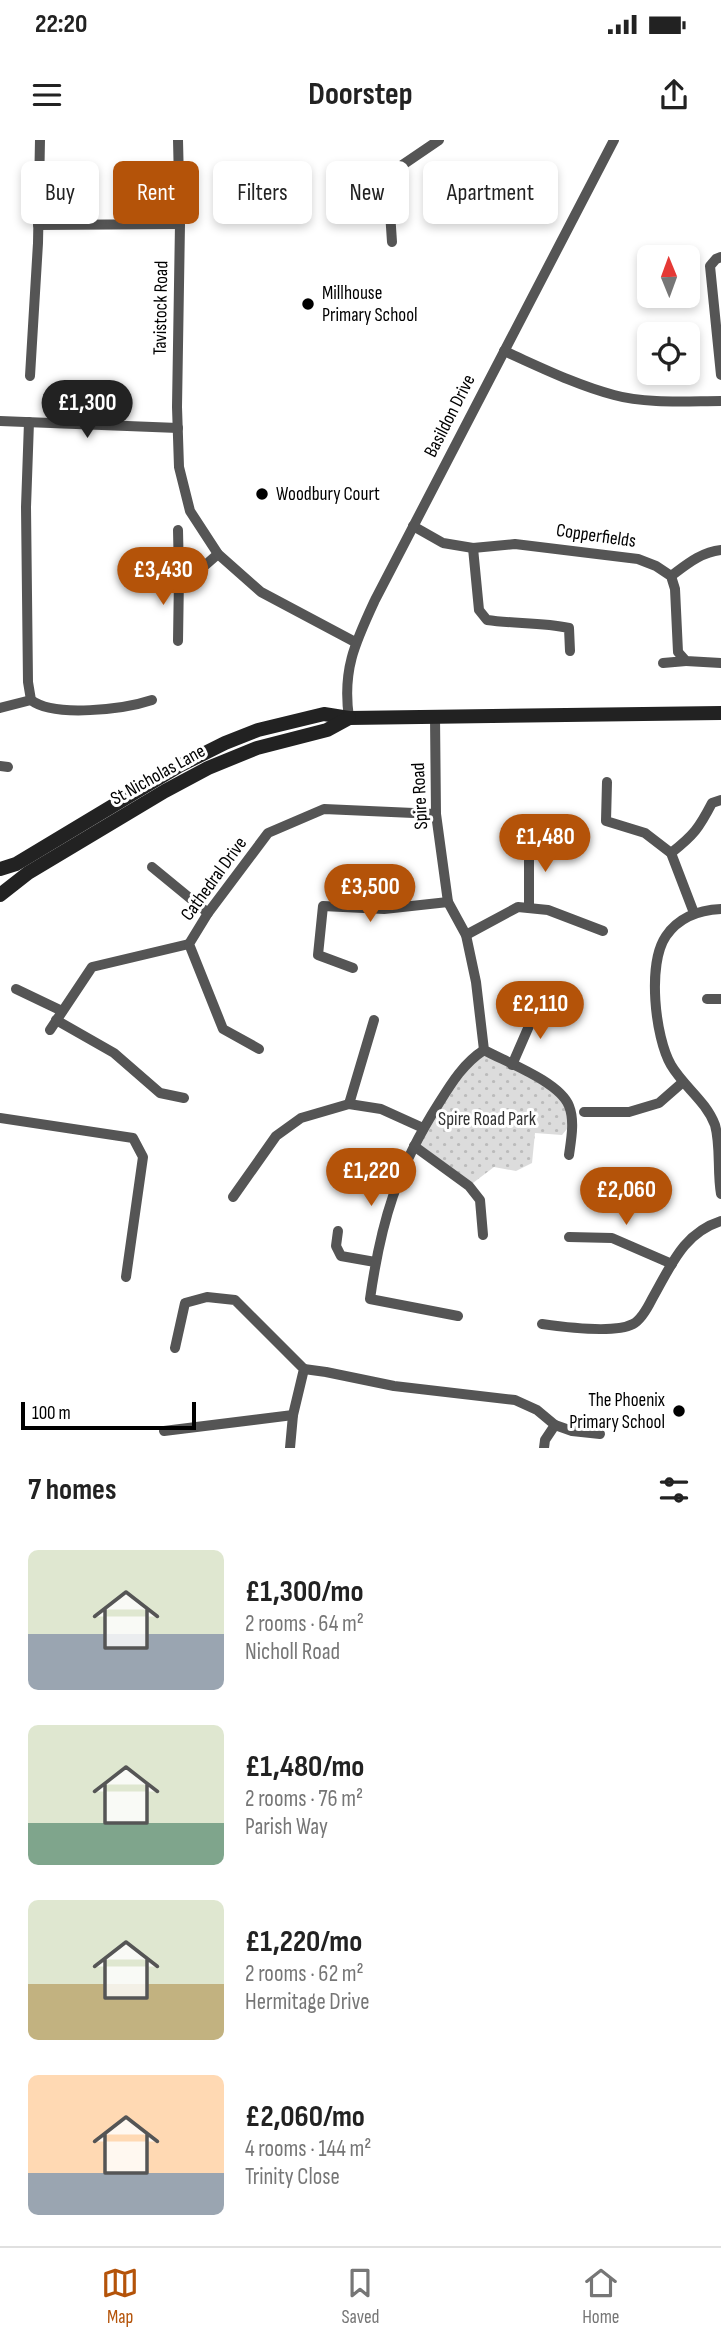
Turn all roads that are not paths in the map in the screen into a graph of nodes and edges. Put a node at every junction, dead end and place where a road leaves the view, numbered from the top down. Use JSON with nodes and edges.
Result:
{"nodes":[{"id":1,"x":40,"y":140,"type":"edge"},
{"id":2,"x":178,"y":140,"type":"edge"},
{"id":3,"x":439,"y":140,"type":"edge"},
{"id":4,"x":614,"y":140,"type":"edge"},
{"id":5,"x":178,"y":161,"type":"edge"},
{"id":6,"x":180,"y":224,"type":"joint"},
{"id":7,"x":38,"y":225,"type":"junction"},
{"id":8,"x":393,"y":242,"type":"dead end"},
{"id":9,"x":721,"y":257,"type":"edge"},
{"id":10,"x":504,"y":351,"type":"junction"},
{"id":11,"x":721,"y":375,"type":"edge"},
{"id":12,"x":30,"y":376,"type":"dead end"},
{"id":13,"x":721,"y":401,"type":"edge"},
{"id":14,"x":0,"y":421,"type":"edge"},
{"id":15,"x":29,"y":422,"type":"junction"},
{"id":16,"x":178,"y":428,"type":"junction"},
{"id":17,"x":413,"y":526,"type":"junction"},
{"id":18,"x":178,"y":530,"type":"dead end"},
{"id":19,"x":473,"y":548,"type":"junction"},
{"id":20,"x":721,"y":550,"type":"edge"},
{"id":21,"x":218,"y":554,"type":"junction"},
{"id":22,"x":179,"y":576,"type":"junction"},
{"id":23,"x":671,"y":576,"type":"junction"},
{"id":24,"x":178,"y":641,"type":"dead end"},
{"id":25,"x":355,"y":642,"type":"junction"},
{"id":26,"x":570,"y":651,"type":"dead end"},
{"id":27,"x":686,"y":661,"type":"junction"},
{"id":28,"x":663,"y":663,"type":"dead end"},
{"id":29,"x":721,"y":663,"type":"edge"},
{"id":30,"x":31,"y":700,"type":"junction"},
{"id":31,"x":152,"y":700,"type":"dead end"},
{"id":32,"x":0,"y":708,"type":"edge"},
{"id":33,"x":721,"y":713,"type":"edge"},
{"id":34,"x":435,"y":717,"type":"junction"},
{"id":35,"x":349,"y":718,"type":"junction"},
{"id":36,"x":607,"y":782,"type":"dead end"},
{"id":37,"x":721,"y":800,"type":"edge"},
{"id":38,"x":436,"y":814,"type":"junction"},
{"id":39,"x":529,"y":840,"type":"dead end"},
{"id":40,"x":671,"y":853,"type":"junction"},
{"id":41,"x":152,"y":867,"type":"dead end"},
{"id":42,"x":0,"y":869,"type":"edge"},
{"id":43,"x":0,"y":895,"type":"edge"},
{"id":44,"x":448,"y":902,"type":"junction"},
{"id":45,"x":529,"y":908,"type":"junction"},
{"id":46,"x":721,"y":909,"type":"edge"},
{"id":47,"x":208,"y":913,"type":"junction"},
{"id":48,"x":694,"y":913,"type":"junction"},
{"id":49,"x":603,"y":931,"type":"dead end"},
{"id":50,"x":466,"y":935,"type":"junction"},
{"id":51,"x":188,"y":944,"type":"junction"},
{"id":52,"x":353,"y":968,"type":"dead end"},
{"id":53,"x":16,"y":989,"type":"dead end"},
{"id":54,"x":707,"y":999,"type":"dead end"},
{"id":55,"x":721,"y":999,"type":"edge"},
{"id":56,"x":539,"y":1003,"type":"dead end"},
{"id":57,"x":56,"y":1020,"type":"junction"},
{"id":58,"x":374,"y":1020,"type":"dead end"},
{"id":59,"x":259,"y":1049,"type":"dead end"},
{"id":60,"x":484,"y":1050,"type":"junction"},
{"id":61,"x":512,"y":1065,"type":"junction"},
{"id":62,"x":683,"y":1082,"type":"junction"},
{"id":63,"x":184,"y":1098,"type":"dead end"},
{"id":64,"x":349,"y":1104,"type":"junction"},
{"id":65,"x":584,"y":1112,"type":"dead end"},
{"id":66,"x":0,"y":1118,"type":"edge"},
{"id":67,"x":423,"y":1128,"type":"junction"},
{"id":68,"x":414,"y":1146,"type":"junction"},
{"id":69,"x":569,"y":1155,"type":"dead end"},
{"id":70,"x":721,"y":1194,"type":"edge"},
{"id":71,"x":233,"y":1198,"type":"dead end"},
{"id":72,"x":721,"y":1221,"type":"edge"},
{"id":73,"x":338,"y":1231,"type":"dead end"},
{"id":74,"x":484,"y":1235,"type":"dead end"},
{"id":75,"x":569,"y":1237,"type":"dead end"},
{"id":76,"x":375,"y":1262,"type":"junction"},
{"id":77,"x":672,"y":1264,"type":"junction"},
{"id":78,"x":126,"y":1278,"type":"dead end"},
{"id":79,"x":458,"y":1316,"type":"dead end"},
{"id":80,"x":542,"y":1324,"type":"dead end"},
{"id":81,"x":174,"y":1348,"type":"dead end"},
{"id":82,"x":304,"y":1369,"type":"junction"},
{"id":83,"x":293,"y":1415,"type":"junction"},
{"id":84,"x":555,"y":1425,"type":"junction"},
{"id":85,"x":164,"y":1431,"type":"dead end"},
{"id":86,"x":600,"y":1434,"type":"dead end"},
{"id":87,"x":290,"y":1448,"type":"edge"},
{"id":88,"x":544,"y":1448,"type":"edge"}],
"edges":[{"from":1,"to":7,"type":"street"},
{"from":2,"to":5,"type":"street","name":"Tavistock Road"},
{"from":3,"to":8,"type":"street"},
{"from":4,"to":10,"type":"street","name":"Basildon Drive"},
{"from":6,"to":7,"type":"street"},
{"from":6,"to":16,"type":"street","name":"Tavistock Road"},
{"from":7,"to":12,"type":"street"},
{"from":9,"to":11,"type":"street"},
{"from":10,"to":13,"type":"street"},
{"from":10,"to":17,"type":"street","name":"Basildon Drive"},
{"from":14,"to":15,"type":"street"},
{"from":15,"to":16,"type":"street"},
{"from":15,"to":30,"type":"street"},
{"from":16,"to":21,"type":"street","name":"Tavistock Road"},
{"from":17,"to":19,"type":"street","name":"Copperfields"},
{"from":17,"to":25,"type":"street","name":"Basildon Drive"},
{"from":18,"to":22,"type":"street"},
{"from":19,"to":23,"type":"street","name":"Copperfields"},
{"from":19,"to":26,"type":"street"},
{"from":20,"to":23,"type":"street"},
{"from":21,"to":22,"type":"street"},
{"from":21,"to":25,"type":"street","name":"Tavistock Road"},
{"from":22,"to":24,"type":"street"},
{"from":23,"to":27,"type":"street"},
{"from":25,"to":35,"type":"street","name":"Basildon Drive"},
{"from":27,"to":28,"type":"street"},
{"from":27,"to":29,"type":"street"},
{"from":30,"to":31,"type":"street"},
{"from":30,"to":32,"type":"street"},
{"from":33,"to":34,"type":"main road","name":"St Nicholas Lane"},
{"from":34,"to":35,"type":"main road","name":"St Nicholas Lane"},
{"from":34,"to":38,"type":"street","name":"Spire Road"},
{"from":35,"to":42,"type":"main road","name":"St Nicholas Lane"},
{"from":35,"to":43,"type":"main road","name":"St Nicholas Lane"},
{"from":36,"to":40,"type":"street"},
{"from":37,"to":40,"type":"street"},
{"from":38,"to":44,"type":"street","name":"Spire Road"},
{"from":38,"to":47,"type":"street","name":"Cathedral Drive"},
{"from":39,"to":45,"type":"street"},
{"from":40,"to":48,"type":"street"},
{"from":41,"to":47,"type":"street"},
{"from":44,"to":50,"type":"street","name":"Spire Road"},
{"from":44,"to":52,"type":"street"},
{"from":45,"to":49,"type":"street"},
{"from":45,"to":50,"type":"street"},
{"from":46,"to":48,"type":"street"},
{"from":47,"to":51,"type":"street","name":"Cathedral Drive"},
{"from":48,"to":62,"type":"street"},
{"from":50,"to":60,"type":"street","name":"Spire Road"},
{"from":51,"to":57,"type":"street"},
{"from":51,"to":59,"type":"street","name":"Cathedral Drive"},
{"from":53,"to":57,"type":"street"},
{"from":54,"to":55,"type":"street"},
{"from":56,"to":61,"type":"street"},
{"from":57,"to":63,"type":"street"},
{"from":58,"to":64,"type":"street"},
{"from":60,"to":61,"type":"street"},
{"from":60,"to":67,"type":"street"},
{"from":61,"to":69,"type":"street"},
{"from":62,"to":65,"type":"street"},
{"from":62,"to":70,"type":"street"},
{"from":64,"to":67,"type":"street"},
{"from":64,"to":71,"type":"street"},
{"from":66,"to":78,"type":"street"},
{"from":67,"to":68,"type":"street"},
{"from":68,"to":74,"type":"street"},
{"from":68,"to":76,"type":"street"},
{"from":72,"to":77,"type":"street"},
{"from":73,"to":76,"type":"street"},
{"from":75,"to":77,"type":"street"},
{"from":76,"to":79,"type":"street"},
{"from":77,"to":80,"type":"street"},
{"from":81,"to":82,"type":"street"},
{"from":82,"to":83,"type":"street"},
{"from":82,"to":84,"type":"street"},
{"from":83,"to":85,"type":"street"},
{"from":83,"to":87,"type":"street"},
{"from":84,"to":86,"type":"street"},
{"from":84,"to":88,"type":"street"}]}
